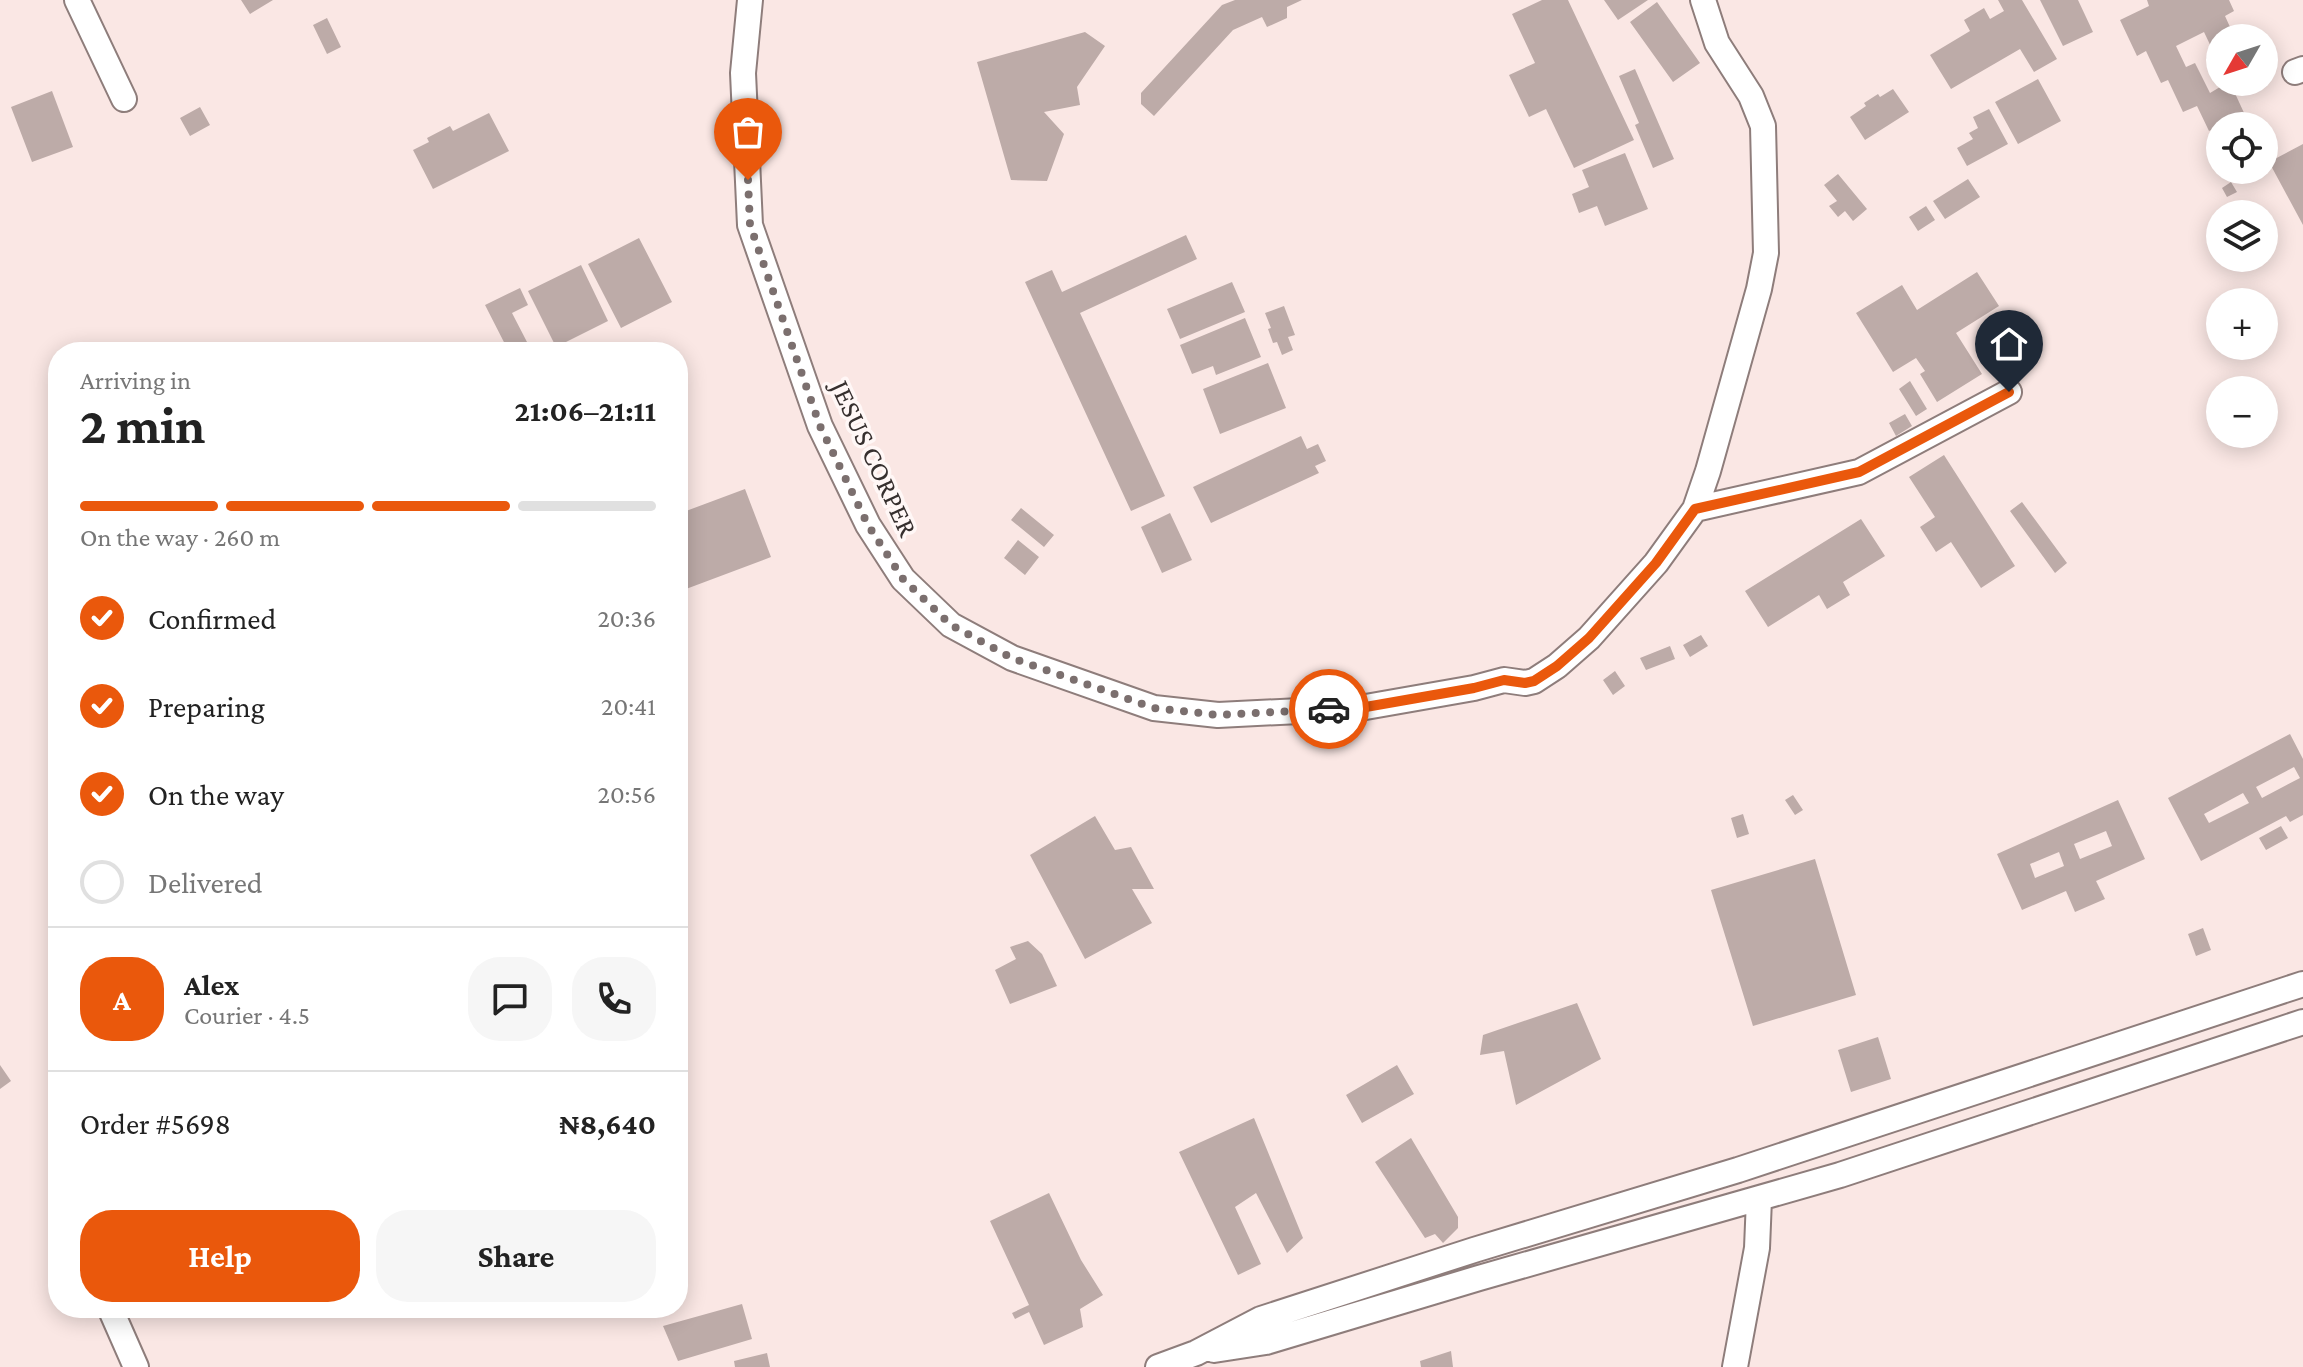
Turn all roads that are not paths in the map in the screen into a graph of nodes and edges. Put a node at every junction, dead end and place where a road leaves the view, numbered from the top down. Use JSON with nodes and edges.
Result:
{"nodes":[{"id":1,"x":77,"y":0,"type":"edge"},
{"id":2,"x":750,"y":0,"type":"edge"},
{"id":3,"x":1703,"y":0,"type":"edge"},
{"id":4,"x":124,"y":99,"type":"dead end"},
{"id":5,"x":2009,"y":392,"type":"dead end"},
{"id":6,"x":1695,"y":509,"type":"junction"},
{"id":7,"x":2303,"y":984,"type":"edge"},
{"id":8,"x":2303,"y":1022,"type":"edge"},
{"id":9,"x":1759,"y":1199,"type":"junction"},
{"id":10,"x":114,"y":1318,"type":"edge"},
{"id":11,"x":1196,"y":1353,"type":"junction"},
{"id":12,"x":136,"y":1367,"type":"edge"},
{"id":13,"x":1158,"y":1367,"type":"edge"},
{"id":14,"x":1735,"y":1367,"type":"edge"}],
"edges":[{"from":1,"to":4,"type":"street"},
{"from":2,"to":6,"type":"street","name":"JESUS CORPER"},
{"from":3,"to":6,"type":"street","name":"JESUS CORPER"},
{"from":5,"to":6,"type":"street"},
{"from":7,"to":11,"type":"street"},
{"from":8,"to":9,"type":"street"},
{"from":9,"to":11,"type":"street"},
{"from":9,"to":14,"type":"street"},
{"from":10,"to":12,"type":"street"},
{"from":11,"to":13,"type":"street"}]}
